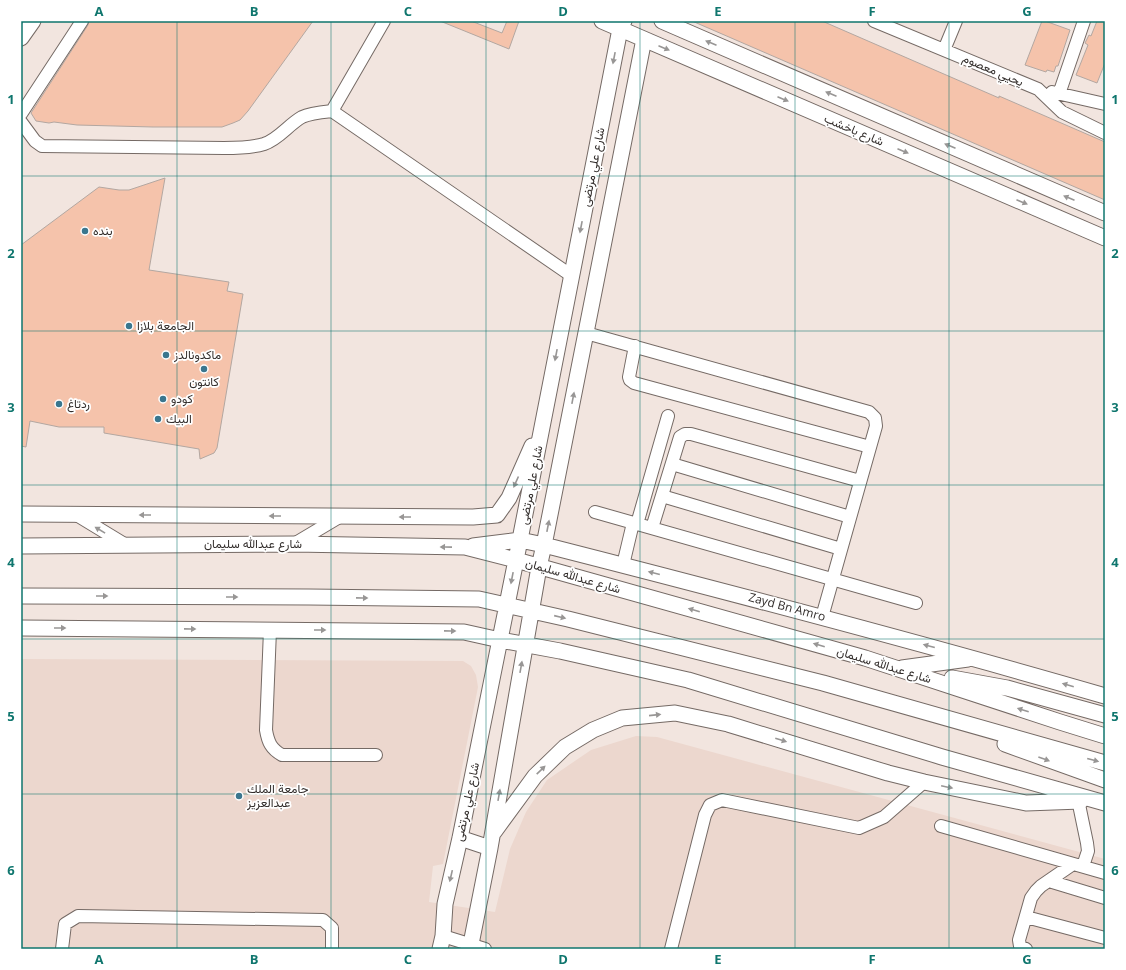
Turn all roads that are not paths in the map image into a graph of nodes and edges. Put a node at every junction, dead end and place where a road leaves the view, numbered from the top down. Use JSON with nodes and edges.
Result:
{"nodes":[{"id":1,"x":33,"y":21,"type":"edge"},
{"id":2,"x":82,"y":21,"type":"edge"},
{"id":3,"x":384,"y":21,"type":"edge"},
{"id":4,"x":602,"y":21,"type":"edge"},
{"id":5,"x":662,"y":21,"type":"edge"},
{"id":6,"x":874,"y":21,"type":"edge"},
{"id":7,"x":956,"y":21,"type":"edge"},
{"id":8,"x":1084,"y":21,"type":"edge"},
{"id":9,"x":622,"y":25,"type":"edge"},
{"id":10,"x":21,"y":38,"type":"edge"},
{"id":11,"x":644,"y":39,"type":"junction"},
{"id":12,"x":944,"y":50,"type":"junction"},
{"id":13,"x":1038,"y":89,"type":"junction"},
{"id":14,"x":1059,"y":94,"type":"junction"},
{"id":15,"x":1105,"y":104,"type":"edge"},
{"id":16,"x":332,"y":111,"type":"junction"},
{"id":17,"x":21,"y":114,"type":"edge"},
{"id":18,"x":21,"y":122,"type":"edge"},
{"id":19,"x":1105,"y":133,"type":"edge"},
{"id":20,"x":1105,"y":213,"type":"edge"},
{"id":21,"x":1105,"y":238,"type":"edge"},
{"id":22,"x":572,"y":276,"type":"junction"},
{"id":23,"x":586,"y":333,"type":"junction"},
{"id":24,"x":635,"y":346,"type":"junction"},
{"id":25,"x":668,"y":416,"type":"dead end"},
{"id":26,"x":543,"y":421,"type":"junction"},
{"id":27,"x":870,"y":447,"type":"junction"},
{"id":28,"x":672,"y":464,"type":"junction"},
{"id":29,"x":860,"y":481,"type":"junction"},
{"id":30,"x":662,"y":496,"type":"junction"},
{"id":31,"x":595,"y":512,"type":"dead end"},
{"id":32,"x":21,"y":514,"type":"edge"},
{"id":33,"x":75,"y":514,"type":"junction"},
{"id":34,"x":341,"y":516,"type":"junction"},
{"id":35,"x":850,"y":517,"type":"junction"},
{"id":36,"x":635,"y":523,"type":"junction"},
{"id":37,"x":652,"y":528,"type":"junction"},
{"id":38,"x":520,"y":540,"type":"junction"},
{"id":39,"x":294,"y":544,"type":"junction"},
{"id":40,"x":126,"y":545,"type":"junction"},
{"id":41,"x":544,"y":545,"type":"junction"},
{"id":42,"x":21,"y":546,"type":"edge"},
{"id":43,"x":465,"y":547,"type":"junction"},
{"id":44,"x":841,"y":549,"type":"junction"},
{"id":45,"x":516,"y":560,"type":"junction"},
{"id":46,"x":623,"y":565,"type":"junction"},
{"id":47,"x":539,"y":567,"type":"junction"},
{"id":48,"x":832,"y":579,"type":"junction"},
{"id":49,"x":21,"y":596,"type":"edge"},
{"id":50,"x":916,"y":603,"type":"dead end"},
{"id":51,"x":507,"y":605,"type":"junction"},
{"id":52,"x":531,"y":611,"type":"junction"},
{"id":53,"x":822,"y":617,"type":"junction"},
{"id":54,"x":21,"y":628,"type":"edge"},
{"id":55,"x":270,"y":630,"type":"junction"},
{"id":56,"x":500,"y":640,"type":"junction"},
{"id":57,"x":525,"y":645,"type":"junction"},
{"id":58,"x":974,"y":658,"type":"junction"},
{"id":59,"x":898,"y":668,"type":"junction"},
{"id":60,"x":1105,"y":696,"type":"edge"},
{"id":61,"x":889,"y":702,"type":"junction"},
{"id":62,"x":1105,"y":715,"type":"edge"},
{"id":63,"x":1105,"y":736,"type":"edge"},
{"id":64,"x":376,"y":755,"type":"dead end"},
{"id":65,"x":1105,"y":763,"type":"edge"},
{"id":66,"x":1105,"y":780,"type":"edge"},
{"id":67,"x":924,"y":782,"type":"junction"},
{"id":68,"x":1077,"y":798,"type":"junction"},
{"id":69,"x":1100,"y":802,"type":"edge"},
{"id":70,"x":941,"y":826,"type":"dead end"},
{"id":71,"x":460,"y":838,"type":"junction"},
{"id":72,"x":491,"y":841,"type":"junction"},
{"id":73,"x":1078,"y":865,"type":"junction"},
{"id":74,"x":1105,"y":873,"type":"edge"},
{"id":75,"x":1049,"y":881,"type":"junction"},
{"id":76,"x":1105,"y":898,"type":"edge"},
{"id":77,"x":1026,"y":917,"type":"junction"},
{"id":78,"x":1105,"y":938,"type":"edge"},
{"id":79,"x":439,"y":944,"type":"edge"},
{"id":80,"x":475,"y":948,"type":"edge"},
{"id":81,"x":62,"y":949,"type":"edge"},
{"id":82,"x":332,"y":949,"type":"edge"},
{"id":83,"x":671,"y":949,"type":"edge"},
{"id":84,"x":1026,"y":949,"type":"edge"}],
"edges":[{"from":1,"to":10,"type":"main road"},
{"from":2,"to":17,"type":"street"},
{"from":3,"to":16,"type":"street"},
{"from":4,"to":9,"type":"main road","name":"شارع باخشب"},
{"from":20,"to":5,"type":"main road","name":"شارع باخشب","one_way":true},
{"from":6,"to":12,"type":"street","name":"يحيي معصوم"},
{"from":7,"to":12,"type":"street"},
{"from":8,"to":14,"type":"street"},
{"from":9,"to":11,"type":"main road","name":"شارع باخشب"},
{"from":9,"to":22,"type":"main road","name":"شارع علي مرتضى","one_way":true},
{"from":11,"to":21,"type":"main road","name":"شارع باخشب","one_way":true},
{"from":11,"to":23,"type":"main road","name":"شارع علي مرتضى"},
{"from":12,"to":13,"type":"street","name":"يحيي معصوم"},
{"from":13,"to":14,"type":"street"},
{"from":13,"to":19,"type":"street","name":"يحيي معصوم"},
{"from":14,"to":15,"type":"street"},
{"from":16,"to":18,"type":"street"},
{"from":16,"to":22,"type":"street"},
{"from":22,"to":26,"type":"main road","name":"شارع علي مرتضى","one_way":true},
{"from":23,"to":24,"type":"street"},
{"from":41,"to":23,"type":"main road","name":"شارع علي مرتضى","one_way":true},
{"from":24,"to":27,"type":"street"},
{"from":24,"to":27,"type":"street"},
{"from":25,"to":36,"type":"street"},
{"from":26,"to":34,"type":"main road","one_way":true},
{"from":26,"to":38,"type":"main road","name":"شارع علي مرتضى"},
{"from":27,"to":29,"type":"street"},
{"from":28,"to":29,"type":"street"},
{"from":28,"to":30,"type":"street"},
{"from":28,"to":35,"type":"street"},
{"from":29,"to":35,"type":"street"},
{"from":30,"to":37,"type":"street"},
{"from":30,"to":44,"type":"street"},
{"from":31,"to":36,"type":"street"},
{"from":32,"to":33,"type":"main road"},
{"from":34,"to":33,"type":"main road","one_way":true},
{"from":40,"to":33,"type":"street","one_way":true},
{"from":34,"to":39,"type":"street"},
{"from":35,"to":44,"type":"street"},
{"from":36,"to":37,"type":"street"},
{"from":36,"to":46,"type":"street"},
{"from":37,"to":48,"type":"street"},
{"from":38,"to":41,"type":"main road","name":"Zayd Bn Amro"},
{"from":38,"to":43,"type":"main road","name":"Zayd Bn Amro"},
{"from":38,"to":45,"type":"main road","name":"شارع علي مرتضى"},
{"from":39,"to":40,"type":"main road","name":"شارع عبدالله سليمان"},
{"from":43,"to":39,"type":"main road","name":"شارع عبدالله سليمان","one_way":true},
{"from":40,"to":42,"type":"main road","name":"شارع عبدالله سليمان"},
{"from":41,"to":46,"type":"main road","name":"Zayd Bn Amro"},
{"from":41,"to":47,"type":"main road","name":"شارع علي مرتضى"},
{"from":43,"to":45,"type":"main road","name":"شارع عبدالله سليمان"},
{"from":44,"to":48,"type":"street"},
{"from":45,"to":47,"type":"main road","name":"شارع عبدالله سليمان"},
{"from":45,"to":51,"type":"main road","name":"شارع علي مرتضى","one_way":true},
{"from":53,"to":46,"type":"main road","name":"Zayd Bn Amro","one_way":true},
{"from":47,"to":52,"type":"main road","name":"شارع علي مرتضى"},
{"from":59,"to":47,"type":"main road","name":"شارع عبدالله سليمان","one_way":true},
{"from":48,"to":50,"type":"street"},
{"from":48,"to":53,"type":"street"},
{"from":49,"to":51,"type":"main road","one_way":true},
{"from":51,"to":52,"type":"main road"},
{"from":51,"to":56,"type":"main road","name":"شارع علي مرتضى"},
{"from":52,"to":57,"type":"main road","name":"شارع علي مرتضى"},
{"from":52,"to":61,"type":"main road","one_way":true},
{"from":58,"to":53,"type":"main road","name":"Zayd Bn Amro","one_way":true},
{"from":54,"to":55,"type":"main road","one_way":true},
{"from":55,"to":56,"type":"main road","one_way":true},
{"from":55,"to":64,"type":"street"},
{"from":56,"to":57,"type":"main road"},
{"from":56,"to":71,"type":"main road","name":"شارع علي مرتضى"},
{"from":57,"to":68,"type":"main road"},
{"from":72,"to":57,"type":"main road","name":"شارع علي مرتضى","one_way":true},
{"from":58,"to":59,"type":"main road"},
{"from":60,"to":58,"type":"main road","name":"Zayd Bn Amro","one_way":true},
{"from":59,"to":62,"type":"main road"},
{"from":63,"to":59,"type":"main road","name":"شارع عبدالله سليمان","one_way":true},
{"from":61,"to":65,"type":"main road","one_way":true},
{"from":61,"to":66,"type":"main road","one_way":true},
{"from":67,"to":68,"type":"main road","one_way":true},
{"from":72,"to":67,"type":"main road","one_way":true},
{"from":67,"to":83,"type":"street"},
{"from":68,"to":69,"type":"main road"},
{"from":68,"to":73,"type":"street"},
{"from":70,"to":73,"type":"street"},
{"from":71,"to":72,"type":"main road"},
{"from":71,"to":79,"type":"main road","name":"شارع علي مرتضى","one_way":true},
{"from":72,"to":80,"type":"main road","name":"شارع علي مرتضى"},
{"from":73,"to":74,"type":"street"},
{"from":73,"to":75,"type":"street"},
{"from":75,"to":76,"type":"street"},
{"from":75,"to":77,"type":"street"},
{"from":77,"to":78,"type":"street"},
{"from":77,"to":84,"type":"street"},
{"from":79,"to":80,"type":"street"},
{"from":81,"to":82,"type":"street"}]}
